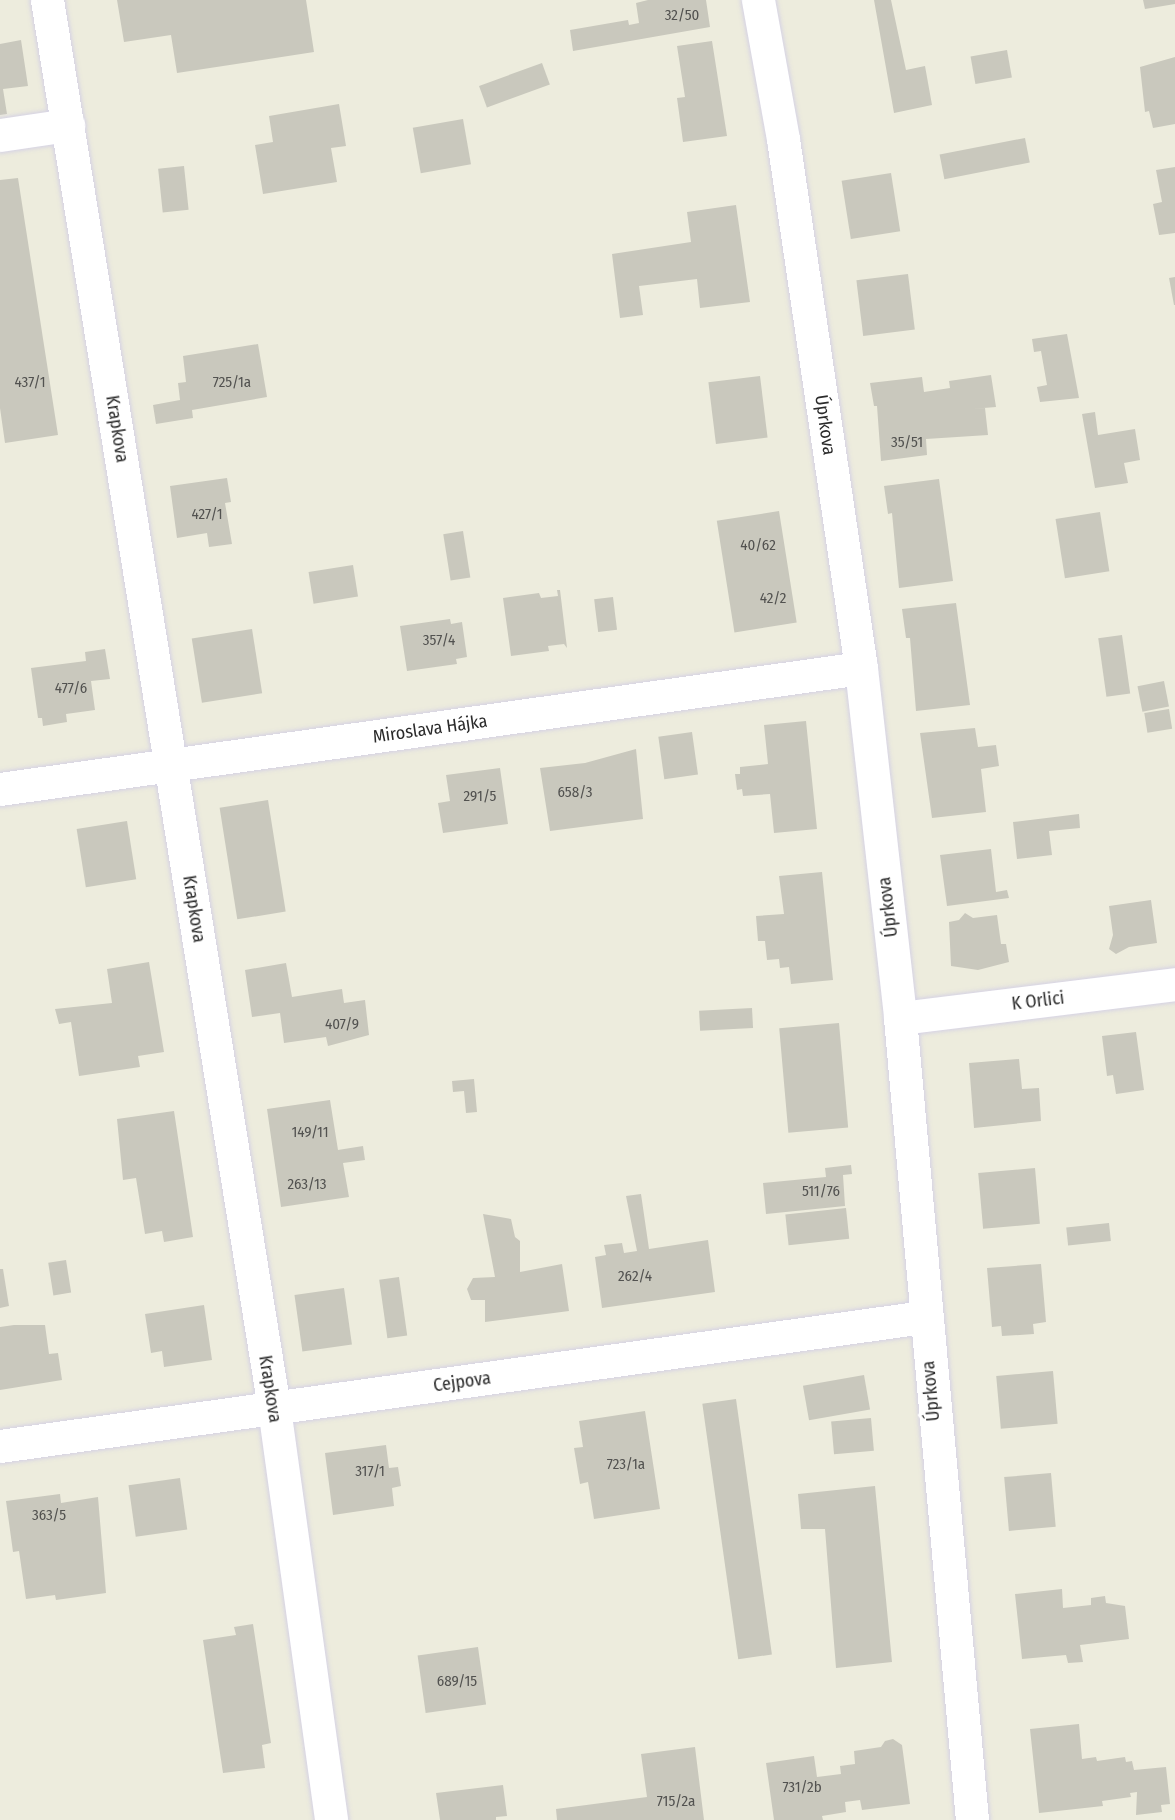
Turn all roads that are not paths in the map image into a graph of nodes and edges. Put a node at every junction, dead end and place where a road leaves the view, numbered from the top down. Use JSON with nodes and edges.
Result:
{"nodes":[{"id":1,"x":47,"y":0,"type":"edge"},
{"id":2,"x":758,"y":0,"type":"edge"},
{"id":3,"x":68,"y":124,"type":"junction"},
{"id":4,"x":0,"y":135,"type":"edge"},
{"id":5,"x":861,"y":668,"type":"junction"},
{"id":6,"x":171,"y":765,"type":"junction"},
{"id":7,"x":0,"y":789,"type":"edge"},
{"id":8,"x":1175,"y":984,"type":"edge"},
{"id":9,"x":900,"y":1018,"type":"junction"},
{"id":10,"x":924,"y":1317,"type":"junction"},
{"id":11,"x":274,"y":1408,"type":"junction"},
{"id":12,"x":0,"y":1446,"type":"edge"},
{"id":13,"x":332,"y":1820,"type":"edge"},
{"id":14,"x":972,"y":1820,"type":"edge"}],
"edges":[{"from":1,"to":3,"type":"street","name":"Krapkova"},
{"from":2,"to":5,"type":"street","name":"Úprkova"},
{"from":3,"to":4,"type":"street"},
{"from":3,"to":6,"type":"street","name":"Krapkova"},
{"from":5,"to":6,"type":"street","name":"Miroslava Hájka"},
{"from":5,"to":9,"type":"street","name":"Úprkova"},
{"from":6,"to":7,"type":"street","name":"Miroslava Hájka"},
{"from":6,"to":11,"type":"street","name":"Krapkova"},
{"from":8,"to":9,"type":"street","name":"K Orlici"},
{"from":9,"to":10,"type":"street","name":"Úprkova"},
{"from":10,"to":11,"type":"street","name":"Cejpova"},
{"from":10,"to":14,"type":"street","name":"Úprkova"},
{"from":11,"to":12,"type":"street","name":"Cejpova"},
{"from":11,"to":13,"type":"street","name":"Krapkova"}]}
